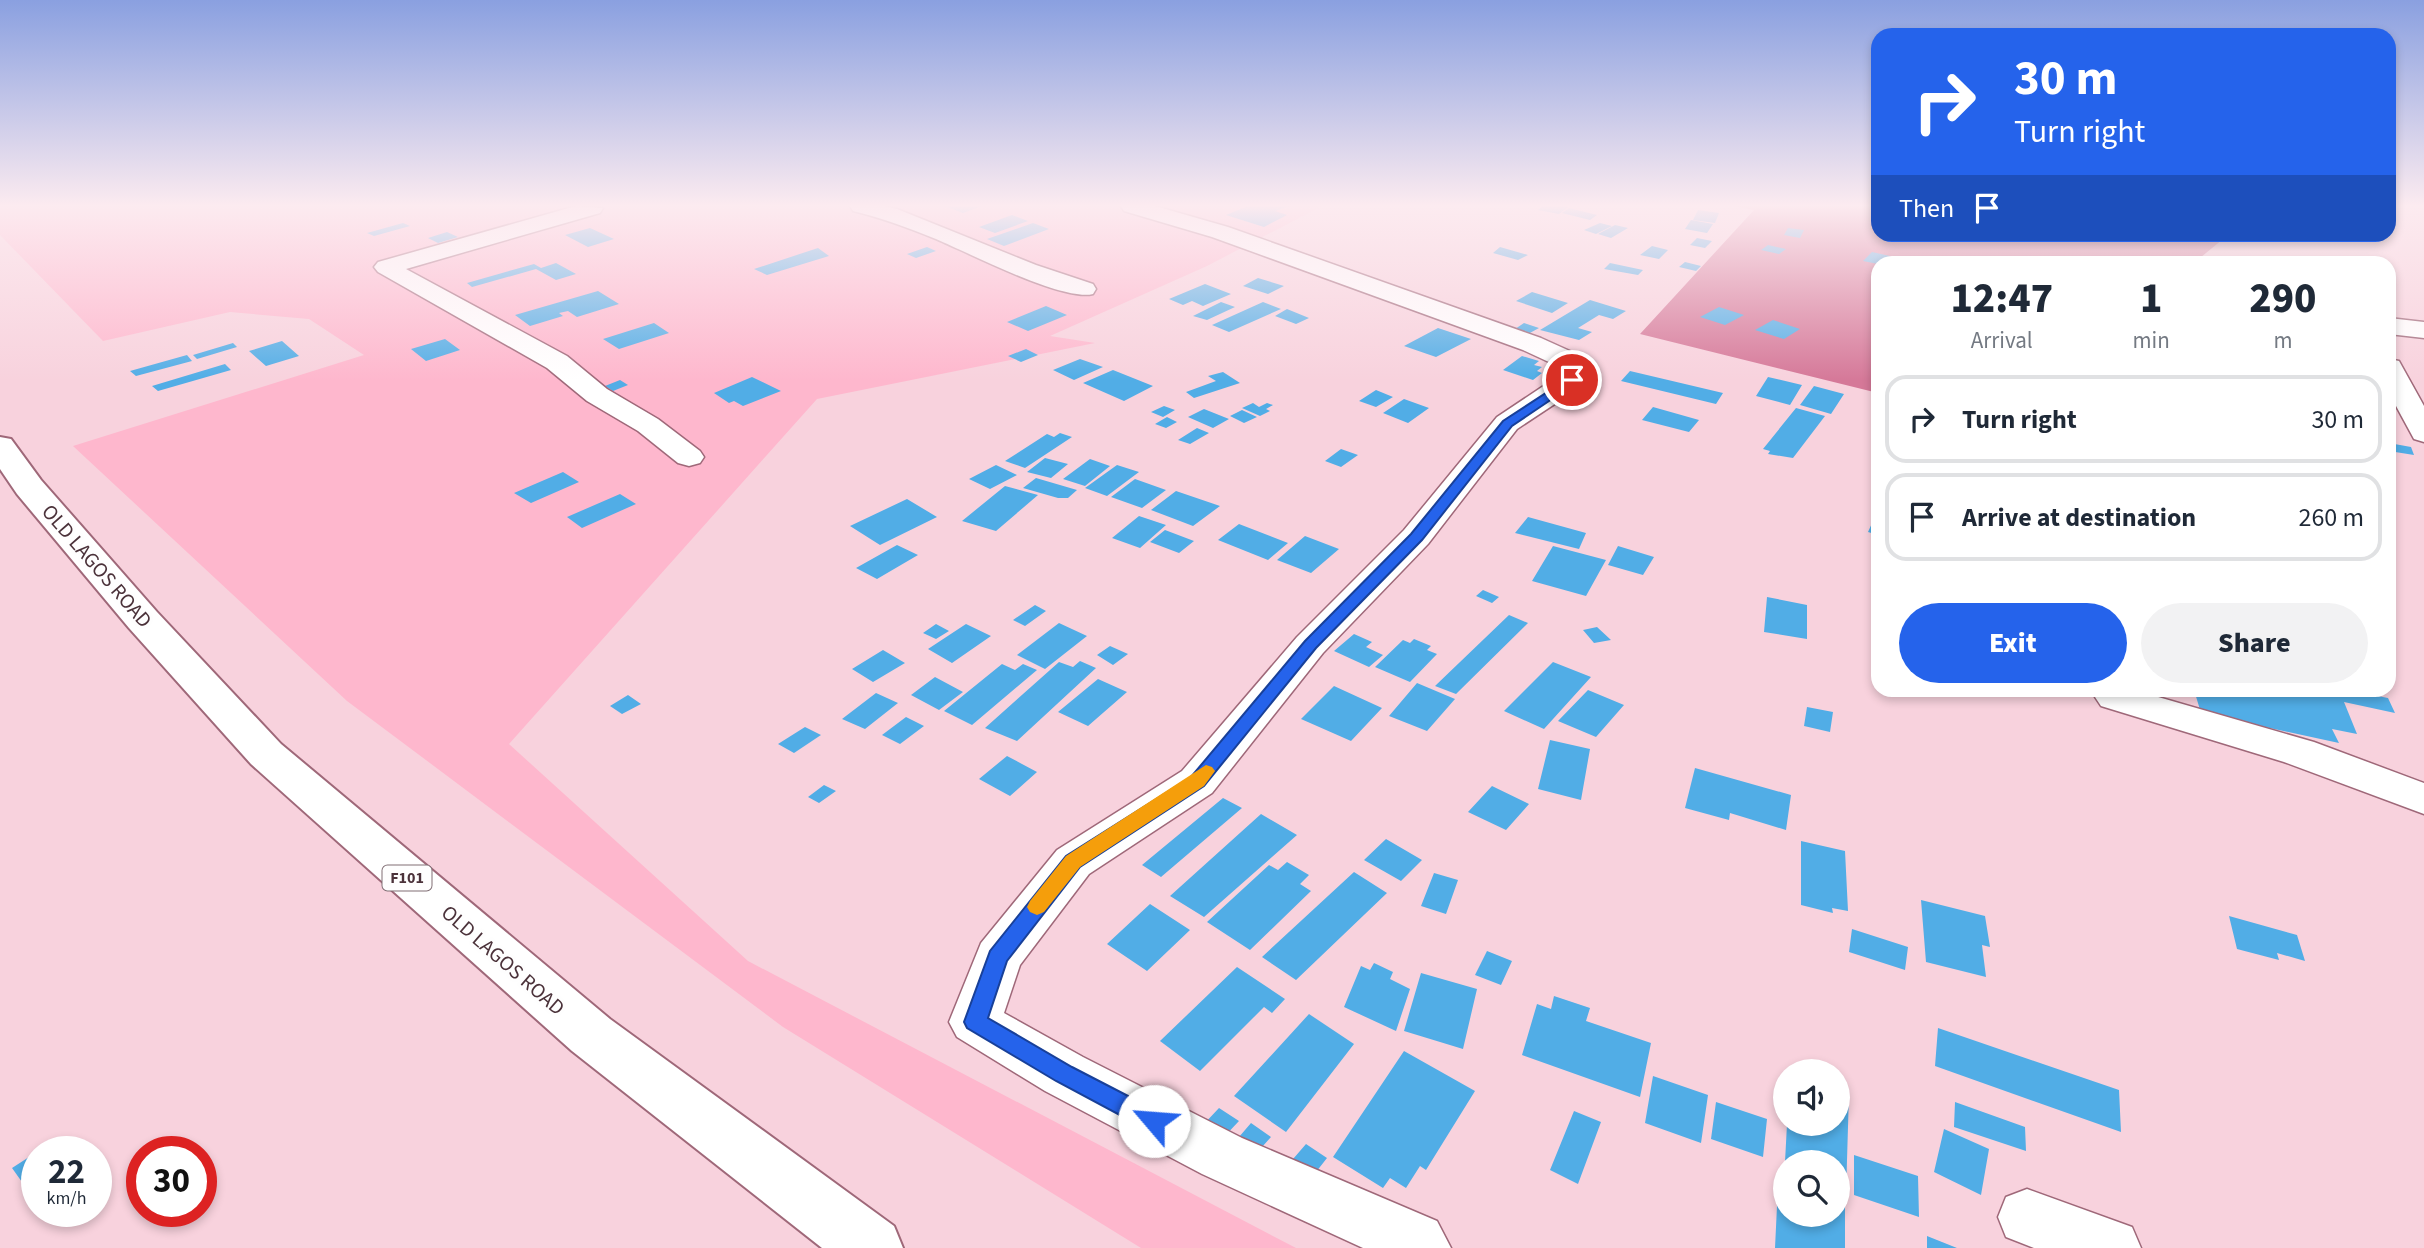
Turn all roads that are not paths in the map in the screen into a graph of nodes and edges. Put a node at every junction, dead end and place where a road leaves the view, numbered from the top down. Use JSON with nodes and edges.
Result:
{"nodes":[{"id":1,"x":396,"y":264,"type":"edge"},
{"id":2,"x":1010,"y":264,"type":"edge"},
{"id":3,"x":1308,"y":264,"type":"edge"},
{"id":4,"x":1084,"y":289,"type":"dead end"},
{"id":5,"x":2396,"y":327,"type":"edge"},
{"id":6,"x":2424,"y":330,"type":"edge"},
{"id":7,"x":2396,"y":380,"type":"edge"},
{"id":8,"x":2424,"y":433,"type":"edge"},
{"id":9,"x":0,"y":446,"type":"edge"},
{"id":10,"x":689,"y":457,"type":"dead end"},
{"id":11,"x":2115,"y":697,"type":"edge"},
{"id":12,"x":2424,"y":799,"type":"edge"},
{"id":13,"x":2026,"y":1217,"type":"dead end"},
{"id":14,"x":872,"y":1248,"type":"edge"},
{"id":15,"x":1421,"y":1248,"type":"edge"},
{"id":16,"x":2111,"y":1248,"type":"edge"}],
"edges":[{"from":1,"to":10,"type":"street"},
{"from":2,"to":4,"type":"street"},
{"from":3,"to":15,"type":"street"},
{"from":5,"to":6,"type":"street"},
{"from":7,"to":8,"type":"street"},
{"from":9,"to":14,"type":"main road","name":"OLD LAGOS ROAD","number":"F101"},
{"from":11,"to":12,"type":"street"},
{"from":13,"to":16,"type":"street"}]}
